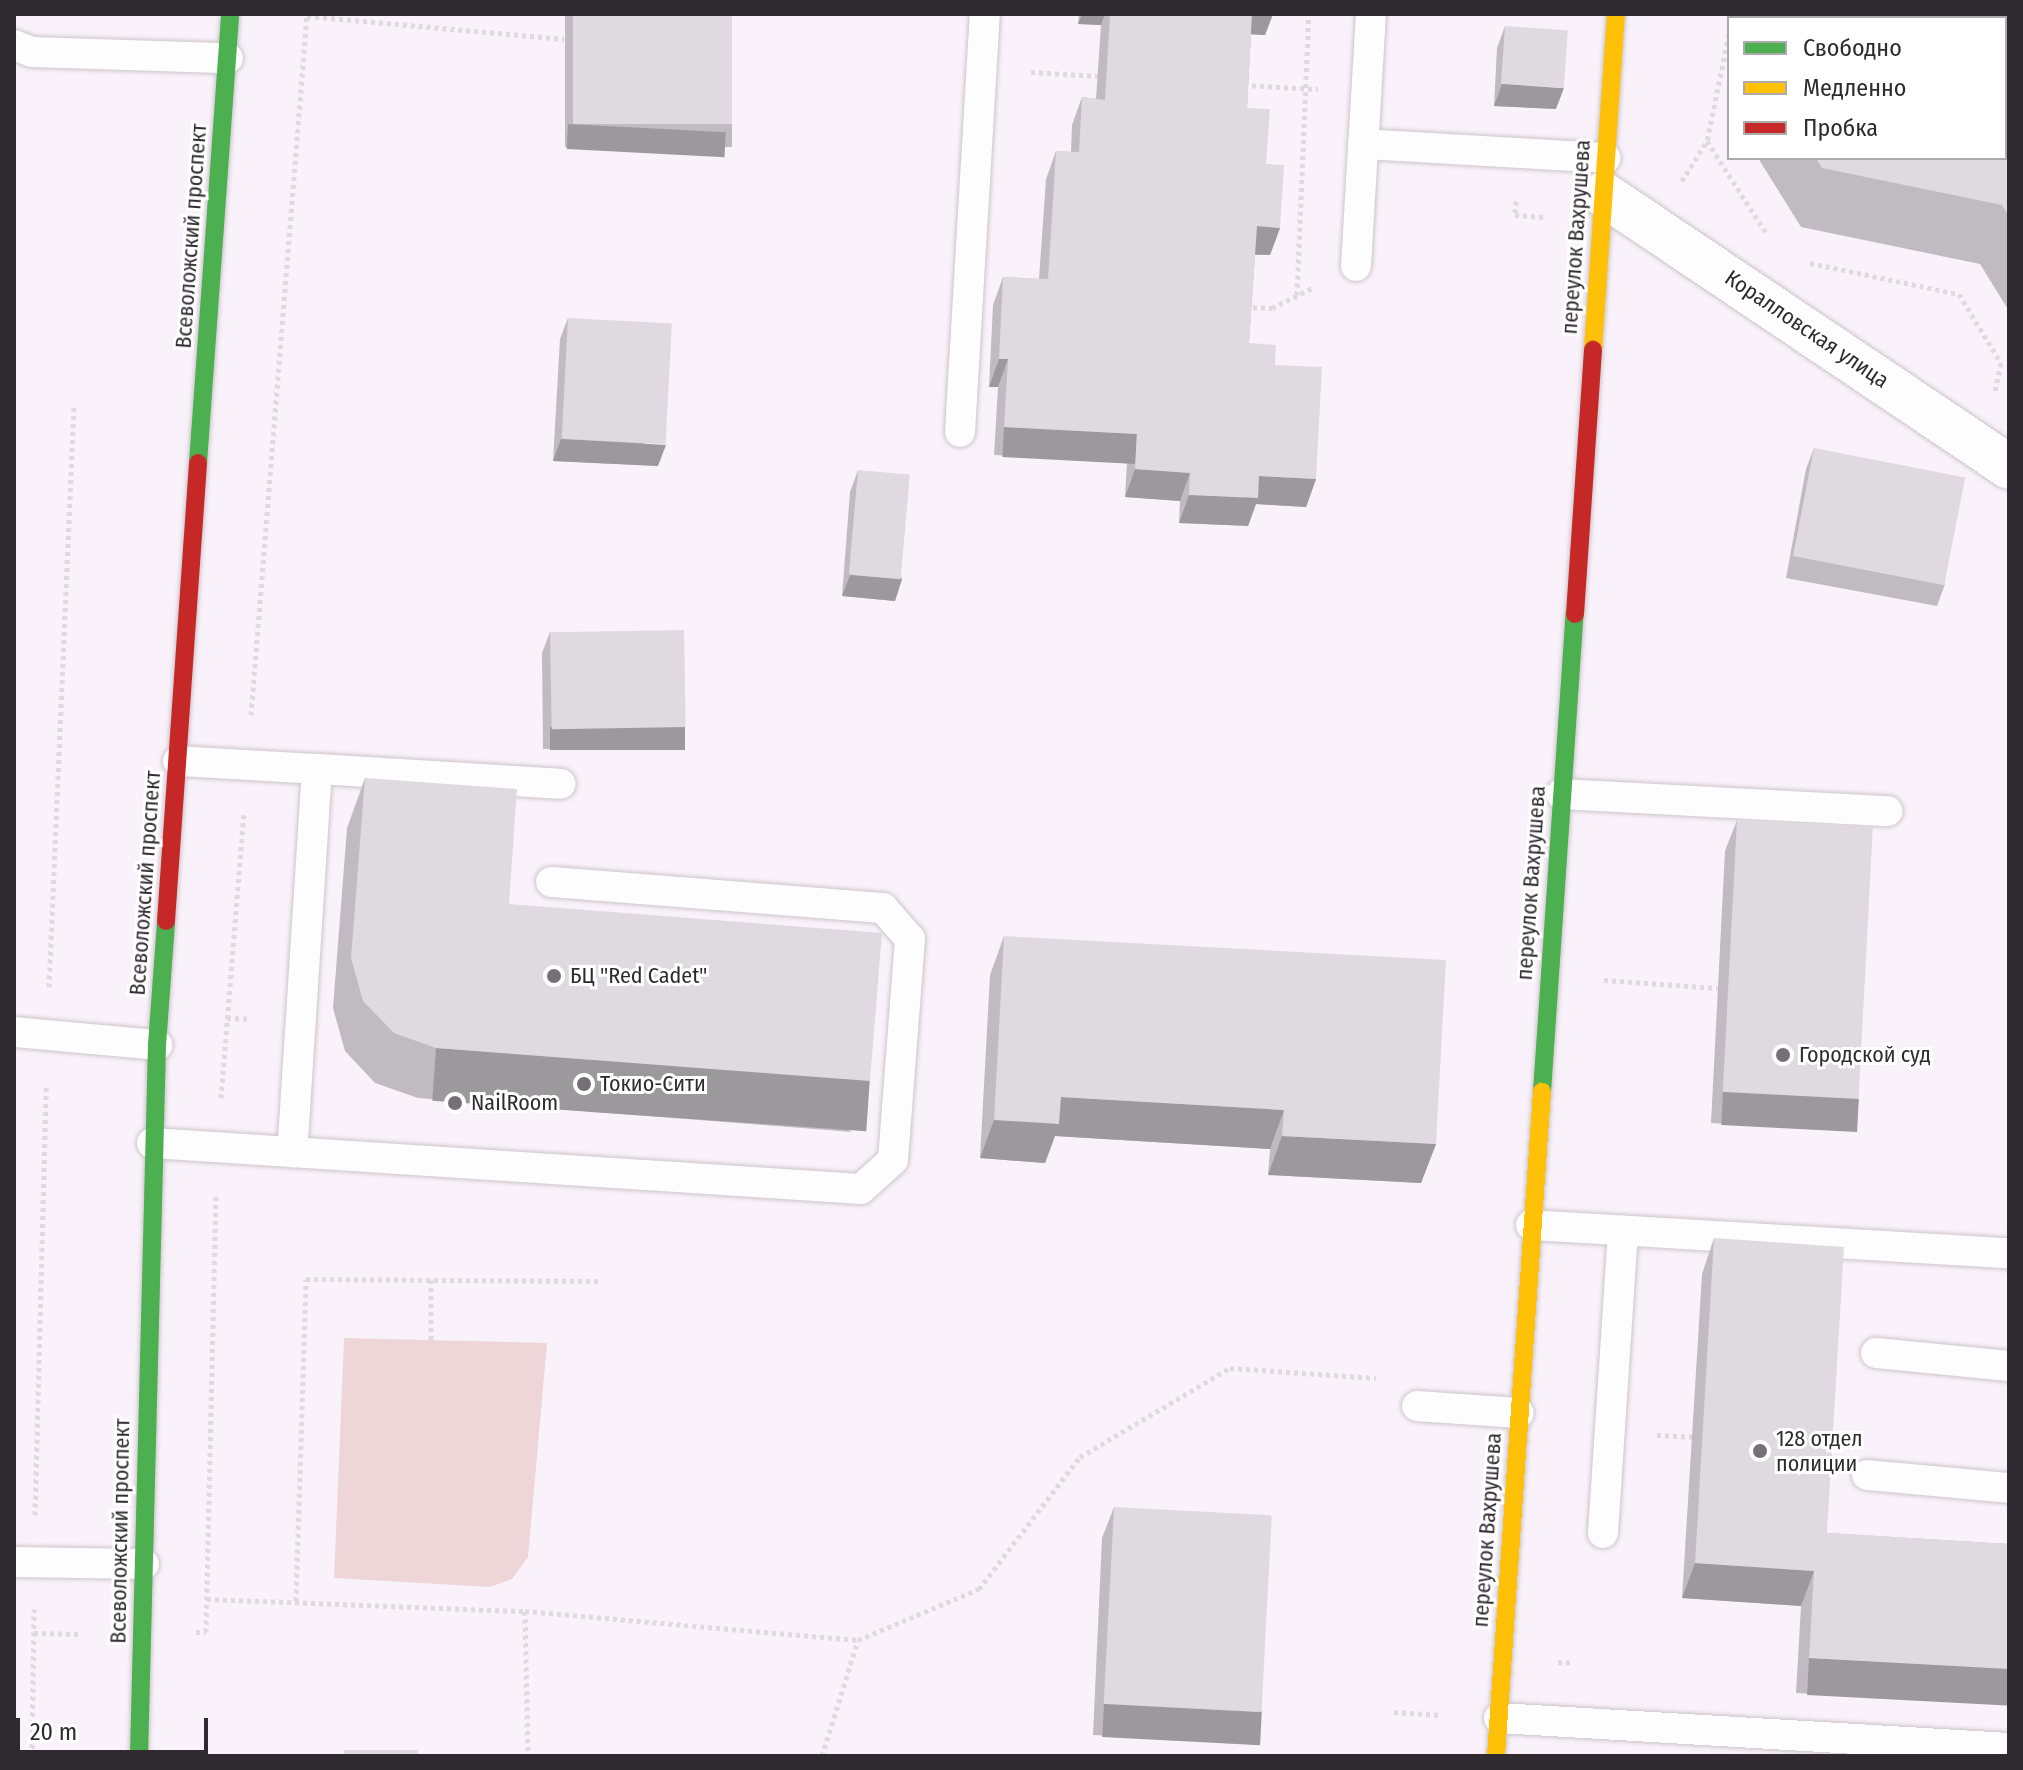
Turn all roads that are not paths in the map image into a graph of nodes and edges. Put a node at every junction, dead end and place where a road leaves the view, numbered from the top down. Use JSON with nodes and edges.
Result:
{"nodes":[{"id":1,"x":230,"y":14,"type":"edge"},
{"id":2,"x":985,"y":14,"type":"edge"},
{"id":3,"x":1371,"y":14,"type":"edge"},
{"id":4,"x":1616,"y":14,"type":"edge"},
{"id":5,"x":14,"y":45,"type":"edge"},
{"id":6,"x":228,"y":58,"type":"junction"},
{"id":7,"x":1363,"y":144,"type":"junction"},
{"id":8,"x":1605,"y":176,"type":"junction"},
{"id":9,"x":1356,"y":266,"type":"road end"},
{"id":10,"x":960,"y":432,"type":"dead end"},
{"id":11,"x":2009,"y":467,"type":"edge"},
{"id":12,"x":178,"y":761,"type":"junction"},
{"id":13,"x":317,"y":769,"type":"junction"},
{"id":14,"x":561,"y":784,"type":"dead end"},
{"id":15,"x":1561,"y":794,"type":"junction"},
{"id":16,"x":1888,"y":811,"type":"dead end"},
{"id":17,"x":551,"y":882,"type":"dead end"},
{"id":18,"x":14,"y":1032,"type":"edge"},
{"id":19,"x":157,"y":1045,"type":"junction"},
{"id":20,"x":152,"y":1143,"type":"junction"},
{"id":21,"x":292,"y":1152,"type":"junction"},
{"id":22,"x":1531,"y":1225,"type":"junction"},
{"id":23,"x":1623,"y":1231,"type":"junction"},
{"id":24,"x":2009,"y":1253,"type":"edge"},
{"id":25,"x":1876,"y":1353,"type":"dead end"},
{"id":26,"x":2009,"y":1366,"type":"edge"},
{"id":27,"x":1417,"y":1406,"type":"dead end"},
{"id":28,"x":1519,"y":1413,"type":"junction"},
{"id":29,"x":1867,"y":1475,"type":"dead end"},
{"id":30,"x":2009,"y":1488,"type":"edge"},
{"id":31,"x":1603,"y":1533,"type":"dead end"},
{"id":32,"x":24,"y":1562,"type":"edge"},
{"id":33,"x":144,"y":1564,"type":"junction"},
{"id":34,"x":1499,"y":1718,"type":"junction"},
{"id":35,"x":2009,"y":1748,"type":"edge"},
{"id":36,"x":139,"y":1756,"type":"edge"},
{"id":37,"x":1496,"y":1756,"type":"edge"}],
"edges":[{"from":1,"to":6,"type":"street","name":"Всеволожский проспект"},
{"from":2,"to":10,"type":"lane"},
{"from":3,"to":7,"type":"lane"},
{"from":4,"to":8,"type":"street","name":"переулок Вахрушева"},
{"from":5,"to":6,"type":"lane"},
{"from":6,"to":12,"type":"street","name":"Всеволожский проспект"},
{"from":7,"to":8,"type":"lane"},
{"from":7,"to":9,"type":"lane"},
{"from":8,"to":11,"type":"street","name":"Коралловская улица"},
{"from":8,"to":15,"type":"street","name":"переулок Вахрушева"},
{"from":12,"to":13,"type":"lane"},
{"from":12,"to":19,"type":"street","name":"Всеволожский проспект"},
{"from":13,"to":14,"type":"lane"},
{"from":13,"to":21,"type":"lane"},
{"from":15,"to":16,"type":"lane"},
{"from":15,"to":22,"type":"street","name":"переулок Вахрушева"},
{"from":17,"to":21,"type":"lane"},
{"from":18,"to":19,"type":"lane"},
{"from":19,"to":20,"type":"street","name":"Всеволожский проспект"},
{"from":20,"to":21,"type":"lane"},
{"from":20,"to":33,"type":"street","name":"Всеволожский проспект"},
{"from":22,"to":23,"type":"lane"},
{"from":22,"to":28,"type":"street","name":"переулок Вахрушева"},
{"from":23,"to":24,"type":"lane"},
{"from":23,"to":31,"type":"lane"},
{"from":25,"to":26,"type":"lane"},
{"from":27,"to":28,"type":"lane"},
{"from":28,"to":34,"type":"street","name":"переулок Вахрушева"},
{"from":29,"to":30,"type":"lane"},
{"from":32,"to":33,"type":"lane"},
{"from":33,"to":36,"type":"street","name":"Всеволожский проспект"},
{"from":34,"to":35,"type":"lane"},
{"from":34,"to":37,"type":"street","name":"переулок Вахрушева"}]}
